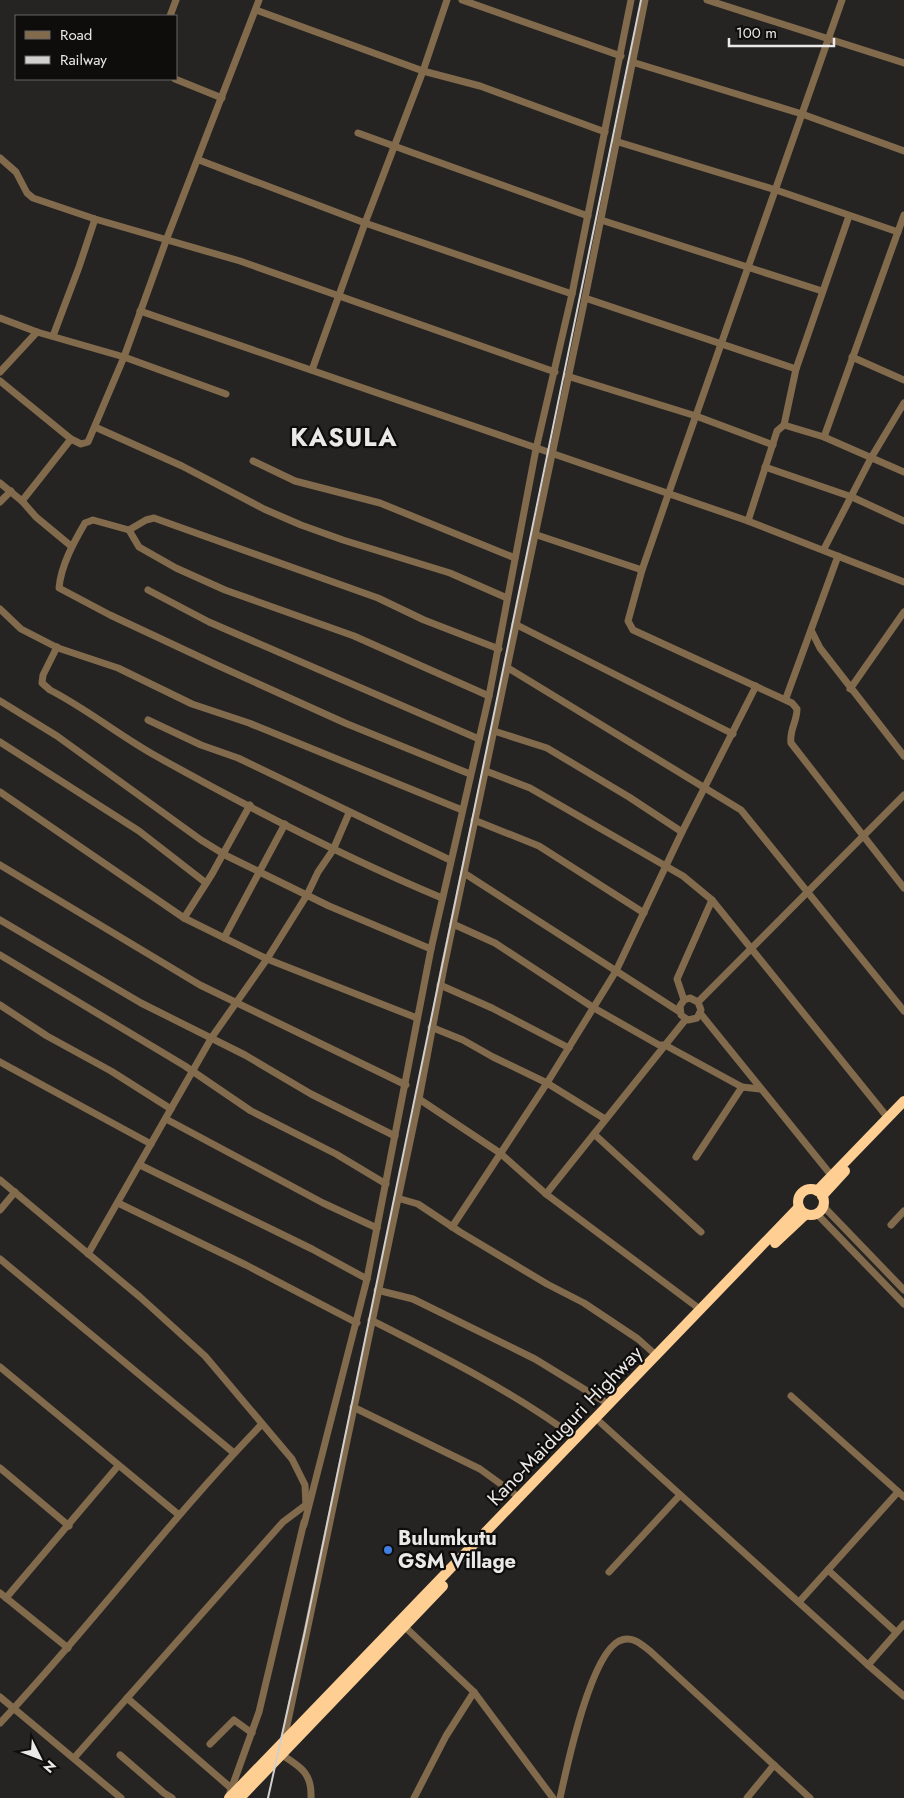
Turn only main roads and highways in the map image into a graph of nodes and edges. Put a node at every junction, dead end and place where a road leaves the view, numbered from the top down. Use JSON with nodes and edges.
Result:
{"nodes":[{"id":1,"x":904,"y":1101,"type":"edge"},
{"id":2,"x":904,"y":1111,"type":"edge"},
{"id":3,"x":814,"y":1205,"type":"junction"},
{"id":4,"x":677,"y":1340,"type":"junction"},
{"id":5,"x":229,"y":1795,"type":"edge"},
{"id":6,"x":240,"y":1798,"type":"edge"}],
"edges":[{"from":1,"to":3,"type":"highway","name":"Kano-Maiduguri Highway"},
{"from":2,"to":3,"type":"highway","name":"Kano-Maiduguri Highway"},
{"from":3,"to":4,"type":"highway","name":"Kano-Maiduguri Highway"},
{"from":3,"to":4,"type":"highway","name":"Kano-Maiduguri Highway"},
{"from":4,"to":5,"type":"highway","name":"Kano-Maiduguri Highway"},
{"from":4,"to":6,"type":"highway","name":"Kano-Maiduguri Highway"}]}
